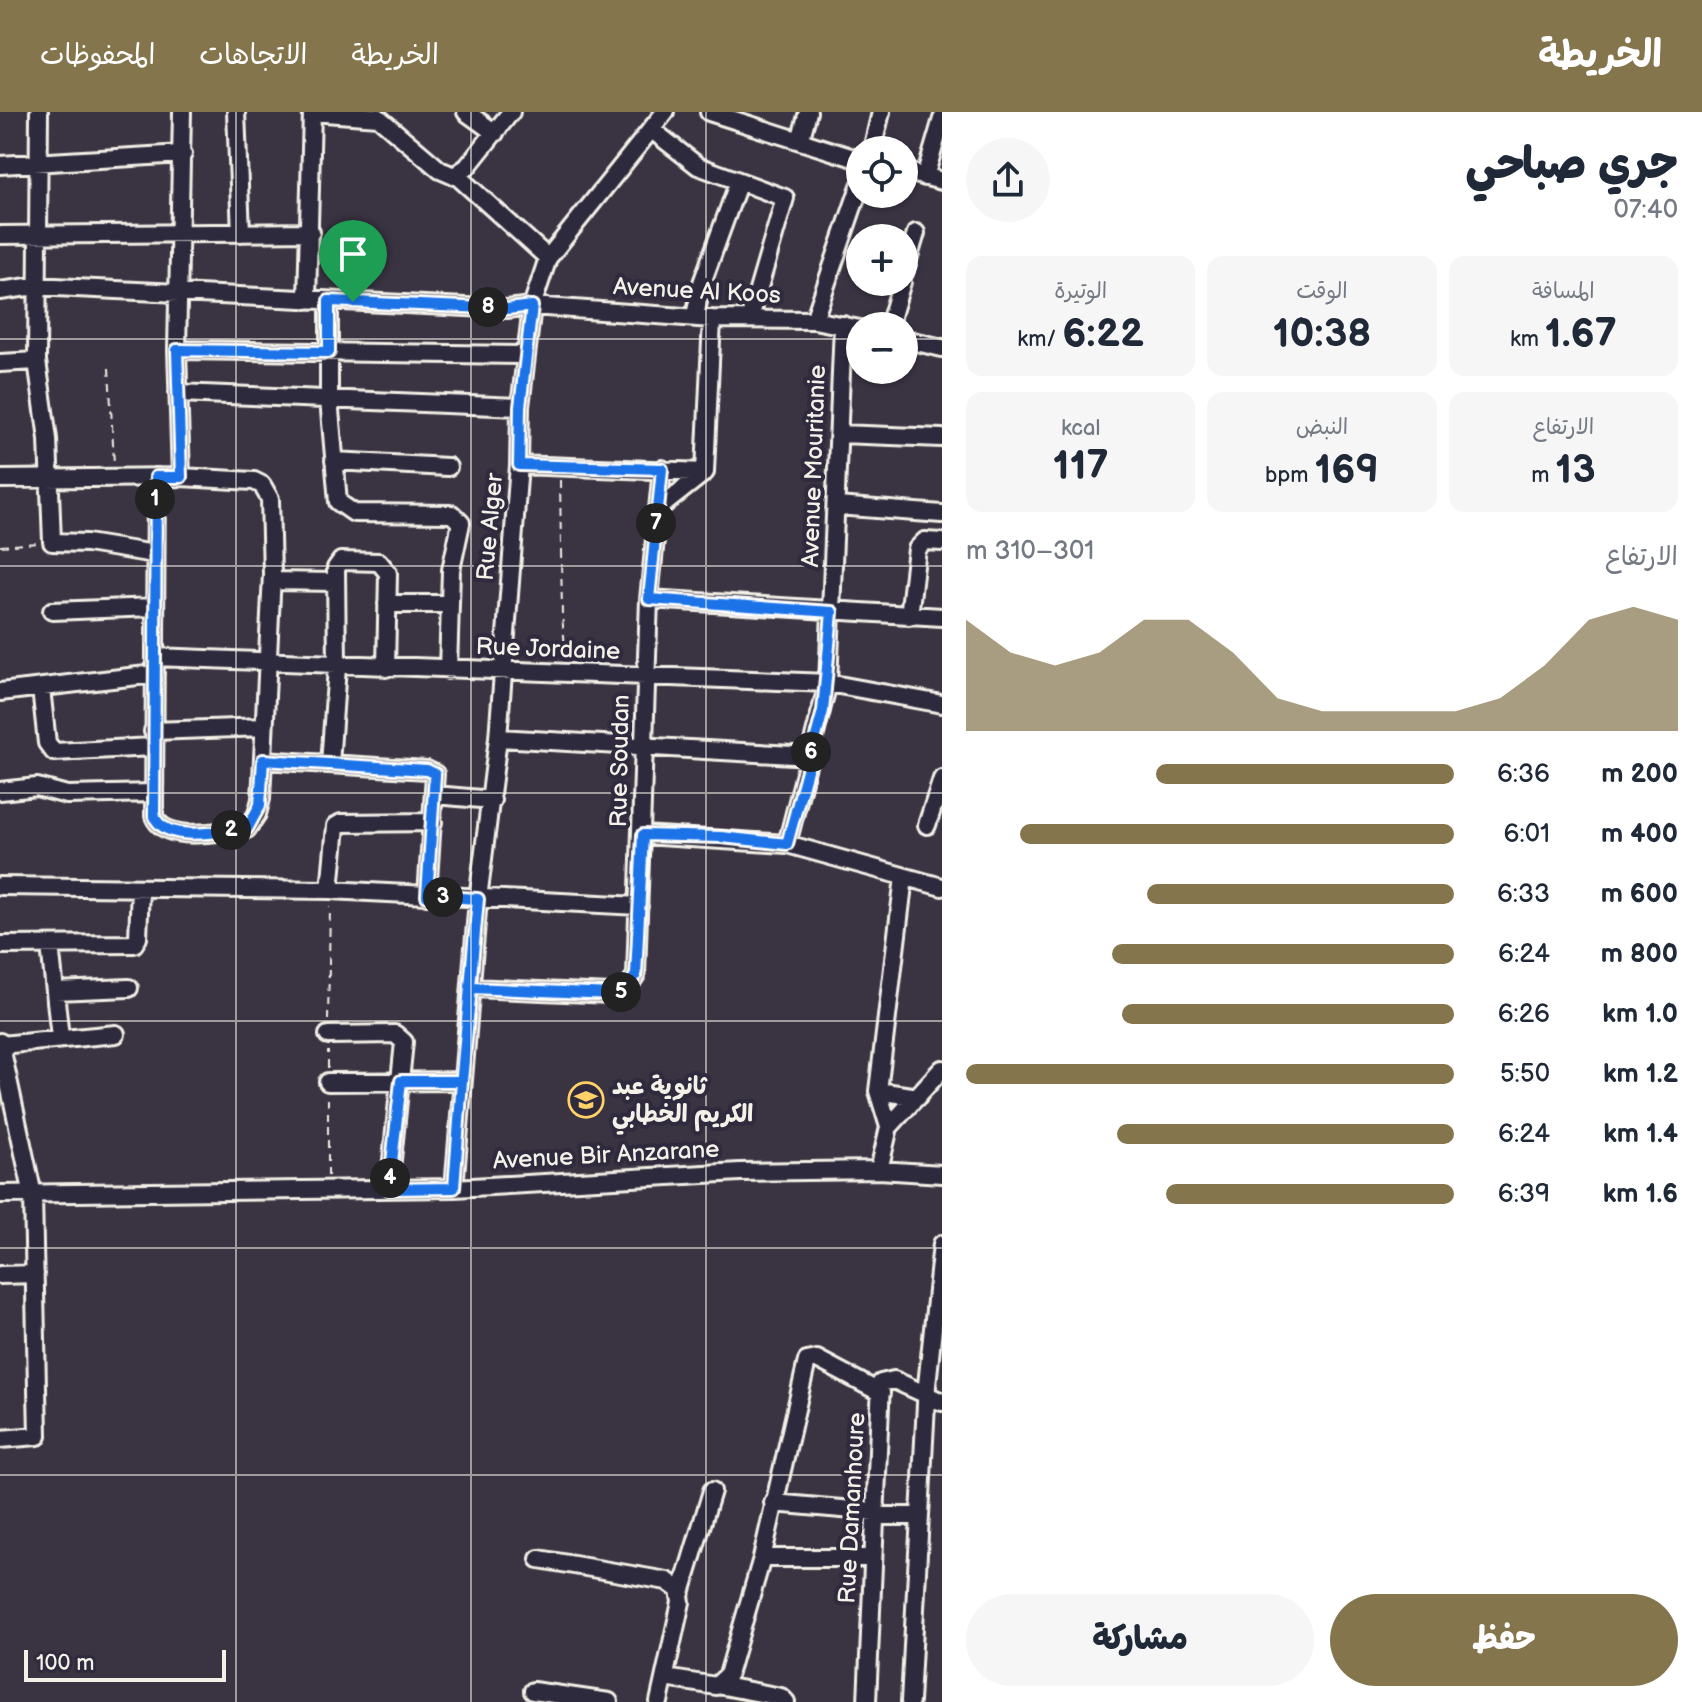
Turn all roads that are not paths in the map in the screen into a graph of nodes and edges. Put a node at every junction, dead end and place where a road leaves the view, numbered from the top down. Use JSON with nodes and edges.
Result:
{"nodes":[{"id":1,"x":39,"y":112,"type":"edge"},
{"id":2,"x":182,"y":112,"type":"edge"},
{"id":3,"x":236,"y":112,"type":"edge"},
{"id":4,"x":312,"y":112,"type":"edge"},
{"id":5,"x":466,"y":112,"type":"edge"},
{"id":6,"x":511,"y":112,"type":"edge"},
{"id":7,"x":665,"y":112,"type":"edge"},
{"id":8,"x":709,"y":112,"type":"edge"},
{"id":9,"x":808,"y":112,"type":"edge"},
{"id":10,"x":881,"y":112,"type":"edge"},
{"id":11,"x":380,"y":115,"type":"edge"},
{"id":12,"x":748,"y":118,"type":"edge"},
{"id":13,"x":942,"y":119,"type":"edge"},
{"id":14,"x":652,"y":130,"type":"junction"},
{"id":15,"x":495,"y":133,"type":"junction"},
{"id":16,"x":875,"y":136,"type":"edge"},
{"id":17,"x":800,"y":141,"type":"junction"},
{"id":18,"x":183,"y":154,"type":"junction"},
{"id":19,"x":846,"y":156,"type":"edge"},
{"id":20,"x":41,"y":163,"type":"junction"},
{"id":21,"x":0,"y":165,"type":"edge"},
{"id":22,"x":456,"y":175,"type":"junction"},
{"id":23,"x":918,"y":175,"type":"edge"},
{"id":24,"x":925,"y":177,"type":"junction"},
{"id":25,"x":739,"y":181,"type":"junction"},
{"id":26,"x":942,"y":181,"type":"edge"},
{"id":27,"x":852,"y":208,"type":"edge"},
{"id":28,"x":311,"y":232,"type":"junction"},
{"id":29,"x":182,"y":233,"type":"junction"},
{"id":30,"x":241,"y":233,"type":"junction"},
{"id":31,"x":0,"y":235,"type":"edge"},
{"id":32,"x":35,"y":235,"type":"junction"},
{"id":33,"x":548,"y":258,"type":"junction"},
{"id":34,"x":35,"y":286,"type":"junction"},
{"id":35,"x":0,"y":291,"type":"edge"},
{"id":36,"x":178,"y":293,"type":"junction"},
{"id":37,"x":307,"y":300,"type":"junction"},
{"id":38,"x":329,"y":301,"type":"junction"},
{"id":39,"x":532,"y":306,"type":"junction"},
{"id":40,"x":704,"y":318,"type":"junction"},
{"id":41,"x":750,"y":318,"type":"junction"},
{"id":42,"x":814,"y":320,"type":"junction"},
{"id":43,"x":843,"y":325,"type":"junction"},
{"id":44,"x":846,"y":326,"type":"edge"},
{"id":45,"x":918,"y":342,"type":"edge"},
{"id":46,"x":942,"y":348,"type":"edge"},
{"id":47,"x":177,"y":350,"type":"junction"},
{"id":48,"x":329,"y":352,"type":"junction"},
{"id":49,"x":525,"y":355,"type":"junction"},
{"id":50,"x":37,"y":361,"type":"junction"},
{"id":51,"x":0,"y":363,"type":"edge"},
{"id":52,"x":178,"y":393,"type":"junction"},
{"id":53,"x":329,"y":399,"type":"junction"},
{"id":54,"x":520,"y":407,"type":"junction"},
{"id":55,"x":840,"y":434,"type":"junction"},
{"id":56,"x":942,"y":438,"type":"edge"},
{"id":57,"x":334,"y":461,"type":"junction"},
{"id":58,"x":519,"y":465,"type":"junction"},
{"id":59,"x":448,"y":467,"type":"dead end"},
{"id":60,"x":662,"y":469,"type":"junction"},
{"id":61,"x":705,"y":472,"type":"junction"},
{"id":62,"x":156,"y":477,"type":"junction"},
{"id":63,"x":181,"y":477,"type":"junction"},
{"id":64,"x":0,"y":479,"type":"edge"},
{"id":65,"x":51,"y":479,"type":"junction"},
{"id":66,"x":837,"y":506,"type":"junction"},
{"id":67,"x":658,"y":509,"type":"junction"},
{"id":68,"x":942,"y":514,"type":"edge"},
{"id":69,"x":942,"y":542,"type":"edge"},
{"id":70,"x":154,"y":554,"type":"junction"},
{"id":71,"x":272,"y":581,"type":"junction"},
{"id":72,"x":336,"y":582,"type":"junction"},
{"id":73,"x":649,"y":599,"type":"junction"},
{"id":74,"x":387,"y":604,"type":"junction"},
{"id":75,"x":448,"y":604,"type":"junction"},
{"id":76,"x":154,"y":607,"type":"junction"},
{"id":77,"x":52,"y":611,"type":"dead end"},
{"id":78,"x":832,"y":612,"type":"junction"},
{"id":79,"x":909,"y":616,"type":"junction"},
{"id":80,"x":942,"y":617,"type":"edge"},
{"id":81,"x":266,"y":664,"type":"junction"},
{"id":82,"x":155,"y":666,"type":"junction"},
{"id":83,"x":337,"y":667,"type":"junction"},
{"id":84,"x":386,"y":668,"type":"junction"},
{"id":85,"x":448,"y":670,"type":"junction"},
{"id":86,"x":502,"y":672,"type":"junction"},
{"id":87,"x":646,"y":677,"type":"junction"},
{"id":88,"x":828,"y":683,"type":"junction"},
{"id":89,"x":41,"y":688,"type":"junction"},
{"id":90,"x":0,"y":692,"type":"edge"},
{"id":91,"x":942,"y":704,"type":"edge"},
{"id":92,"x":264,"y":727,"type":"junction"},
{"id":93,"x":498,"y":738,"type":"junction"},
{"id":94,"x":153,"y":739,"type":"junction"},
{"id":95,"x":646,"y":746,"type":"junction"},
{"id":96,"x":810,"y":756,"type":"junction"},
{"id":97,"x":263,"y":760,"type":"junction"},
{"id":98,"x":330,"y":764,"type":"junction"},
{"id":99,"x":942,"y":779,"type":"edge"},
{"id":100,"x":0,"y":791,"type":"edge"},
{"id":101,"x":154,"y":793,"type":"junction"},
{"id":102,"x":435,"y":795,"type":"junction"},
{"id":103,"x":492,"y":800,"type":"junction"},
{"id":104,"x":433,"y":822,"type":"junction"},
{"id":105,"x":927,"y":825,"type":"dead end"},
{"id":106,"x":643,"y":835,"type":"junction"},
{"id":107,"x":787,"y":844,"type":"junction"},
{"id":108,"x":904,"y":877,"type":"junction"},
{"id":109,"x":0,"y":886,"type":"edge"},
{"id":110,"x":942,"y":887,"type":"edge"},
{"id":111,"x":140,"y":888,"type":"junction"},
{"id":112,"x":330,"y":890,"type":"junction"},
{"id":113,"x":427,"y":896,"type":"junction"},
{"id":114,"x":478,"y":899,"type":"junction"},
{"id":115,"x":639,"y":906,"type":"junction"},
{"id":116,"x":0,"y":945,"type":"edge"},
{"id":117,"x":50,"y":945,"type":"junction"},
{"id":118,"x":129,"y":988,"type":"dead end"},
{"id":119,"x":471,"y":988,"type":"junction"},
{"id":120,"x":55,"y":991,"type":"junction"},
{"id":121,"x":116,"y":1034,"type":"dead end"},
{"id":122,"x":328,"y":1035,"type":"dead end"},
{"id":123,"x":60,"y":1038,"type":"junction"},
{"id":124,"x":0,"y":1043,"type":"edge"},
{"id":125,"x":942,"y":1069,"type":"edge"},
{"id":126,"x":401,"y":1081,"type":"junction"},
{"id":127,"x":462,"y":1081,"type":"junction"},
{"id":128,"x":328,"y":1082,"type":"dead end"},
{"id":129,"x":878,"y":1091,"type":"junction"},
{"id":130,"x":918,"y":1097,"type":"junction"},
{"id":131,"x":889,"y":1127,"type":"junction"},
{"id":132,"x":879,"y":1170,"type":"junction"},
{"id":133,"x":942,"y":1174,"type":"edge"},
{"id":134,"x":454,"y":1188,"type":"junction"},
{"id":135,"x":389,"y":1189,"type":"junction"},
{"id":136,"x":0,"y":1194,"type":"edge"},
{"id":137,"x":33,"y":1195,"type":"junction"},
{"id":138,"x":942,"y":1244,"type":"edge"},
{"id":139,"x":35,"y":1274,"type":"junction"},
{"id":140,"x":0,"y":1275,"type":"edge"},
{"id":141,"x":881,"y":1393,"type":"junction"},
{"id":142,"x":926,"y":1394,"type":"junction"},
{"id":143,"x":942,"y":1402,"type":"edge"},
{"id":144,"x":0,"y":1439,"type":"edge"},
{"id":145,"x":712,"y":1491,"type":"dead end"},
{"id":146,"x":773,"y":1503,"type":"junction"},
{"id":147,"x":876,"y":1514,"type":"junction"},
{"id":148,"x":919,"y":1516,"type":"junction"},
{"id":149,"x":762,"y":1558,"type":"junction"},
{"id":150,"x":873,"y":1558,"type":"junction"},
{"id":151,"x":539,"y":1559,"type":"dead end"},
{"id":152,"x":681,"y":1593,"type":"junction"},
{"id":153,"x":665,"y":1678,"type":"junction"},
{"id":154,"x":718,"y":1685,"type":"junction"},
{"id":155,"x":533,"y":1691,"type":"dead end"},
{"id":156,"x":609,"y":1702,"type":"edge"},
{"id":157,"x":659,"y":1702,"type":"edge"},
{"id":158,"x":786,"y":1702,"type":"edge"},
{"id":159,"x":867,"y":1702,"type":"edge"},
{"id":160,"x":910,"y":1702,"type":"edge"}],
"edges":[{"from":1,"to":20,"type":"street"},
{"from":2,"to":18,"type":"street"},
{"from":3,"to":30,"type":"street"},
{"from":4,"to":11,"type":"street"},
{"from":4,"to":28,"type":"street"},
{"from":5,"to":15,"type":"street"},
{"from":6,"to":15,"type":"street"},
{"from":7,"to":14,"type":"street","name":"Rue Alger"},
{"from":8,"to":12,"type":"street"},
{"from":9,"to":17,"type":"street"},
{"from":10,"to":16,"type":"street"},
{"from":11,"to":22,"type":"street"},
{"from":12,"to":17,"type":"street"},
{"from":13,"to":24,"type":"street"},
{"from":14,"to":25,"type":"street"},
{"from":14,"to":33,"type":"street","name":"Rue Alger"},
{"from":15,"to":22,"type":"street"},
{"from":17,"to":19,"type":"street"},
{"from":18,"to":20,"type":"street"},
{"from":18,"to":29,"type":"street"},
{"from":20,"to":21,"type":"street"},
{"from":20,"to":32,"type":"street"},
{"from":22,"to":33,"type":"street"},
{"from":23,"to":24,"type":"street"},
{"from":24,"to":26,"type":"street"},
{"from":25,"to":40,"type":"street"},
{"from":25,"to":41,"type":"street"},
{"from":27,"to":42,"type":"street"},
{"from":28,"to":30,"type":"street"},
{"from":28,"to":37,"type":"street"},
{"from":29,"to":30,"type":"street"},
{"from":29,"to":32,"type":"street"},
{"from":29,"to":36,"type":"street"},
{"from":31,"to":32,"type":"street"},
{"from":32,"to":34,"type":"street"},
{"from":33,"to":39,"type":"street","name":"Rue Alger"},
{"from":34,"to":35,"type":"street","name":"Avenue Al Koos"},
{"from":34,"to":36,"type":"street","name":"Avenue Al Koos"},
{"from":34,"to":50,"type":"street"},
{"from":36,"to":37,"type":"street","name":"Avenue Al Koos"},
{"from":36,"to":47,"type":"street"},
{"from":37,"to":38,"type":"street","name":"Avenue Al Koos"},
{"from":38,"to":39,"type":"street","name":"Avenue Al Koos"},
{"from":38,"to":48,"type":"street"},
{"from":39,"to":40,"type":"street","name":"Avenue Al Koos"},
{"from":39,"to":49,"type":"street","name":"Rue Alger"},
{"from":40,"to":41,"type":"street","name":"Avenue Al Koos"},
{"from":40,"to":61,"type":"street"},
{"from":41,"to":42,"type":"street","name":"Avenue Al Koos"},
{"from":42,"to":43,"type":"street","name":"Avenue Al Koos"},
{"from":43,"to":44,"type":"street","name":"Avenue Al Koos"},
{"from":43,"to":55,"type":"street","name":"Avenue Mouritanie"},
{"from":45,"to":46,"type":"street"},
{"from":47,"to":48,"type":"street"},
{"from":47,"to":52,"type":"street"},
{"from":48,"to":49,"type":"street"},
{"from":48,"to":53,"type":"street"},
{"from":49,"to":54,"type":"street","name":"Rue Alger"},
{"from":50,"to":51,"type":"street"},
{"from":50,"to":65,"type":"street"},
{"from":52,"to":53,"type":"street"},
{"from":52,"to":63,"type":"street"},
{"from":53,"to":54,"type":"street"},
{"from":53,"to":57,"type":"street"},
{"from":54,"to":58,"type":"street","name":"Rue Alger"},
{"from":55,"to":56,"type":"street"},
{"from":55,"to":66,"type":"street","name":"Avenue Mouritanie"},
{"from":57,"to":59,"type":"street"},
{"from":57,"to":75,"type":"street"},
{"from":58,"to":60,"type":"street"},
{"from":58,"to":86,"type":"street","name":"Rue Alger"},
{"from":60,"to":61,"type":"street"},
{"from":60,"to":67,"type":"street","name":"Rue Soudan"},
{"from":61,"to":67,"type":"street"},
{"from":62,"to":63,"type":"street"},
{"from":62,"to":65,"type":"street"},
{"from":62,"to":70,"type":"street"},
{"from":63,"to":71,"type":"street"},
{"from":64,"to":65,"type":"street"},
{"from":65,"to":70,"type":"street"},
{"from":66,"to":68,"type":"street"},
{"from":66,"to":78,"type":"street","name":"Avenue Mouritanie"},
{"from":67,"to":73,"type":"street","name":"Rue Soudan"},
{"from":69,"to":79,"type":"street"},
{"from":70,"to":76,"type":"street"},
{"from":71,"to":72,"type":"street"},
{"from":71,"to":81,"type":"street"},
{"from":72,"to":74,"type":"street"},
{"from":72,"to":83,"type":"street"},
{"from":73,"to":78,"type":"street"},
{"from":73,"to":87,"type":"street","name":"Rue Soudan"},
{"from":74,"to":75,"type":"street"},
{"from":74,"to":84,"type":"street"},
{"from":75,"to":85,"type":"street"},
{"from":76,"to":77,"type":"street"},
{"from":76,"to":82,"type":"street"},
{"from":78,"to":79,"type":"street"},
{"from":78,"to":88,"type":"street","name":"Avenue Mouritanie"},
{"from":79,"to":80,"type":"street"},
{"from":81,"to":82,"type":"street","name":"Rue Jordaine"},
{"from":81,"to":83,"type":"street","name":"Rue Jordaine"},
{"from":81,"to":92,"type":"street"},
{"from":82,"to":89,"type":"street","name":"Rue Jordaine"},
{"from":82,"to":94,"type":"street"},
{"from":83,"to":84,"type":"street","name":"Rue Jordaine"},
{"from":83,"to":98,"type":"street"},
{"from":84,"to":85,"type":"street","name":"Rue Jordaine"},
{"from":85,"to":86,"type":"street","name":"Rue Jordaine"},
{"from":86,"to":87,"type":"street","name":"Rue Jordaine"},
{"from":86,"to":93,"type":"street","name":"Rue Alger"},
{"from":87,"to":88,"type":"street","name":"Rue Jordaine"},
{"from":87,"to":95,"type":"street","name":"Rue Soudan"},
{"from":88,"to":91,"type":"street","name":"Rue Jordaine"},
{"from":88,"to":96,"type":"street","name":"Avenue Mouritanie"},
{"from":89,"to":90,"type":"street","name":"Rue Jordaine"},
{"from":89,"to":94,"type":"street"},
{"from":92,"to":94,"type":"street"},
{"from":92,"to":97,"type":"street"},
{"from":93,"to":95,"type":"street"},
{"from":93,"to":103,"type":"street","name":"Rue Alger"},
{"from":94,"to":101,"type":"street"},
{"from":95,"to":96,"type":"street"},
{"from":95,"to":106,"type":"street","name":"Rue Soudan"},
{"from":96,"to":107,"type":"street","name":"Avenue Mouritanie"},
{"from":97,"to":98,"type":"street"},
{"from":97,"to":101,"type":"street"},
{"from":98,"to":102,"type":"street"},
{"from":99,"to":105,"type":"street"},
{"from":100,"to":101,"type":"street"},
{"from":102,"to":103,"type":"street"},
{"from":102,"to":104,"type":"street"},
{"from":103,"to":114,"type":"street","name":"Rue Alger"},
{"from":104,"to":112,"type":"street"},
{"from":104,"to":113,"type":"street"},
{"from":106,"to":107,"type":"street"},
{"from":106,"to":115,"type":"street","name":"Rue Soudan"},
{"from":107,"to":108,"type":"street"},
{"from":108,"to":110,"type":"street"},
{"from":108,"to":129,"type":"street"},
{"from":109,"to":111,"type":"street"},
{"from":111,"to":112,"type":"street"},
{"from":111,"to":117,"type":"street"},
{"from":112,"to":113,"type":"street"},
{"from":113,"to":114,"type":"street"},
{"from":114,"to":115,"type":"street"},
{"from":114,"to":119,"type":"street","name":"Rue Alger"},
{"from":115,"to":119,"type":"street","name":"Rue Soudan"},
{"from":116,"to":117,"type":"street"},
{"from":117,"to":120,"type":"street"},
{"from":118,"to":120,"type":"street"},
{"from":119,"to":127,"type":"street","name":"Rue Alger"},
{"from":120,"to":123,"type":"street"},
{"from":121,"to":123,"type":"street"},
{"from":122,"to":126,"type":"street"},
{"from":123,"to":124,"type":"street"},
{"from":124,"to":137,"type":"street"},
{"from":125,"to":130,"type":"street"},
{"from":126,"to":127,"type":"street"},
{"from":126,"to":128,"type":"street"},
{"from":126,"to":135,"type":"street"},
{"from":127,"to":134,"type":"street","name":"Rue Alger"},
{"from":129,"to":130,"type":"street"},
{"from":129,"to":131,"type":"street"},
{"from":130,"to":131,"type":"street"},
{"from":131,"to":132,"type":"street"},
{"from":132,"to":133,"type":"street","name":"Avenue Bir Anzarane"},
{"from":132,"to":134,"type":"street","name":"Avenue Bir Anzarane"},
{"from":134,"to":135,"type":"street","name":"Avenue Bir Anzarane"},
{"from":135,"to":137,"type":"street","name":"Avenue Bir Anzarane"},
{"from":136,"to":137,"type":"street","name":"Avenue Bir Anzarane"},
{"from":137,"to":139,"type":"street"},
{"from":138,"to":142,"type":"street"},
{"from":139,"to":140,"type":"street"},
{"from":139,"to":144,"type":"street"},
{"from":141,"to":142,"type":"street","name":"Rue Damanhoure"},
{"from":141,"to":146,"type":"street"},
{"from":141,"to":147,"type":"street","name":"Rue Damanhoure"},
{"from":142,"to":143,"type":"street","name":"Rue Damanhoure"},
{"from":142,"to":148,"type":"street"},
{"from":145,"to":152,"type":"street"},
{"from":146,"to":147,"type":"street"},
{"from":146,"to":149,"type":"street"},
{"from":147,"to":148,"type":"street"},
{"from":147,"to":150,"type":"street","name":"Rue Damanhoure"},
{"from":148,"to":160,"type":"street"},
{"from":149,"to":150,"type":"street"},
{"from":149,"to":154,"type":"street"},
{"from":150,"to":159,"type":"street","name":"Rue Damanhoure"},
{"from":151,"to":152,"type":"street"},
{"from":152,"to":153,"type":"street"},
{"from":153,"to":154,"type":"street"},
{"from":153,"to":157,"type":"street"},
{"from":154,"to":158,"type":"street"},
{"from":155,"to":156,"type":"street"}]}
